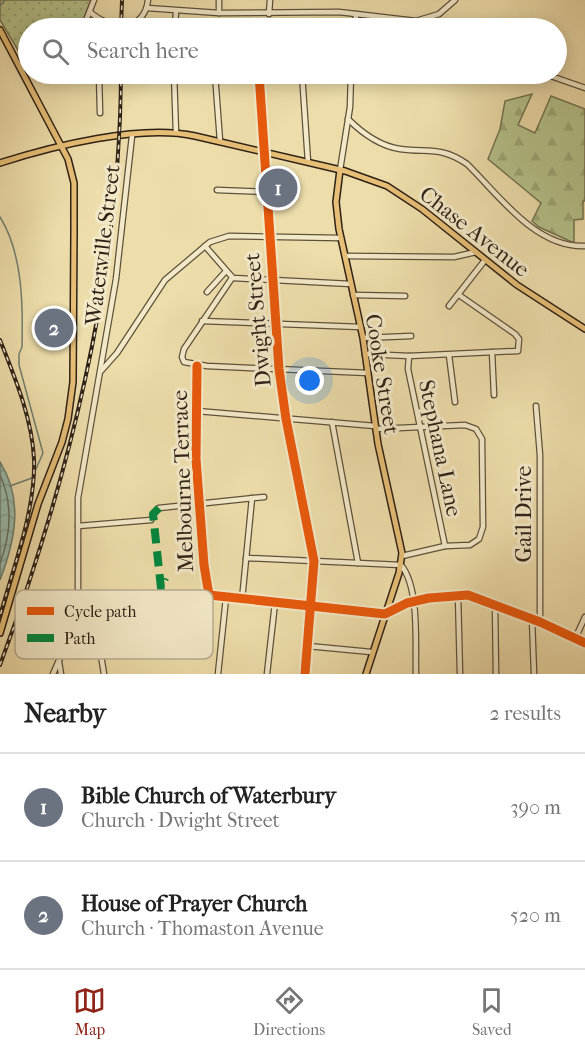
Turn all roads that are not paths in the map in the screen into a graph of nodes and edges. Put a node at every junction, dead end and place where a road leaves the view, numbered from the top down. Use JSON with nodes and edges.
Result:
{"nodes":[{"id":1,"x":94,"y":0,"type":"edge"},
{"id":2,"x":148,"y":0,"type":"edge"},
{"id":3,"x":219,"y":0,"type":"edge"},
{"id":4,"x":270,"y":0,"type":"edge"},
{"id":5,"x":455,"y":0,"type":"edge"},
{"id":6,"x":147,"y":8,"type":"junction"},
{"id":7,"x":176,"y":10,"type":"junction"},
{"id":8,"x":90,"y":12,"type":"junction"},
{"id":9,"x":219,"y":13,"type":"junction"},
{"id":10,"x":269,"y":14,"type":"junction"},
{"id":11,"x":356,"y":14,"type":"junction"},
{"id":12,"x":87,"y":18,"type":"edge"},
{"id":13,"x":102,"y":18,"type":"edge"},
{"id":14,"x":140,"y":18,"type":"edge"},
{"id":15,"x":176,"y":18,"type":"edge"},
{"id":16,"x":356,"y":18,"type":"edge"},
{"id":17,"x":401,"y":18,"type":"edge"},
{"id":18,"x":428,"y":18,"type":"edge"},
{"id":19,"x":0,"y":30,"type":"edge"},
{"id":20,"x":18,"y":59,"type":"edge"},
{"id":21,"x":567,"y":82,"type":"edge"},
{"id":22,"x":32,"y":84,"type":"edge"},
{"id":23,"x":99,"y":84,"type":"edge"},
{"id":24,"x":174,"y":84,"type":"edge"},
{"id":25,"x":216,"y":84,"type":"edge"},
{"id":26,"x":259,"y":84,"type":"edge"},
{"id":27,"x":303,"y":84,"type":"edge"},
{"id":28,"x":350,"y":84,"type":"edge"},
{"id":29,"x":585,"y":88,"type":"edge"},
{"id":30,"x":100,"y":113,"type":"dead end"},
{"id":31,"x":348,"y":119,"type":"junction"},
{"id":32,"x":176,"y":133,"type":"junction"},
{"id":33,"x":132,"y":136,"type":"junction"},
{"id":34,"x":220,"y":141,"type":"junction"},
{"id":35,"x":61,"y":144,"type":"junction"},
{"id":36,"x":264,"y":152,"type":"junction"},
{"id":37,"x":308,"y":162,"type":"junction"},
{"id":38,"x":0,"y":163,"type":"edge"},
{"id":39,"x":340,"y":170,"type":"junction"},
{"id":40,"x":217,"y":190,"type":"dead end"},
{"id":41,"x":267,"y":192,"type":"junction"},
{"id":42,"x":270,"y":236,"type":"junction"},
{"id":43,"x":341,"y":238,"type":"junction"},
{"id":44,"x":205,"y":246,"type":"junction"},
{"id":45,"x":585,"y":246,"type":"edge"},
{"id":46,"x":476,"y":252,"type":"junction"},
{"id":47,"x":345,"y":256,"type":"junction"},
{"id":48,"x":485,"y":260,"type":"junction"},
{"id":49,"x":226,"y":272,"type":"junction"},
{"id":50,"x":232,"y":278,"type":"junction"},
{"id":51,"x":272,"y":280,"type":"junction"},
{"id":52,"x":351,"y":284,"type":"junction"},
{"id":53,"x":207,"y":292,"type":"dead end"},
{"id":54,"x":353,"y":295,"type":"junction"},
{"id":55,"x":459,"y":295,"type":"junction"},
{"id":56,"x":405,"y":296,"type":"dead end"},
{"id":57,"x":449,"y":306,"type":"dead end"},
{"id":58,"x":202,"y":321,"type":"junction"},
{"id":59,"x":276,"y":325,"type":"junction"},
{"id":60,"x":360,"y":327,"type":"junction"},
{"id":61,"x":585,"y":329,"type":"edge"},
{"id":62,"x":411,"y":336,"type":"dead end"},
{"id":63,"x":363,"y":338,"type":"junction"},
{"id":64,"x":492,"y":352,"type":"junction"},
{"id":65,"x":104,"y":354,"type":"junction"},
{"id":66,"x":365,"y":354,"type":"junction"},
{"id":67,"x":449,"y":355,"type":"junction"},
{"id":68,"x":409,"y":356,"type":"junction"},
{"id":69,"x":114,"y":358,"type":"junction"},
{"id":70,"x":197,"y":366,"type":"junction"},
{"id":71,"x":279,"y":369,"type":"junction"},
{"id":72,"x":101,"y":371,"type":"junction"},
{"id":73,"x":368,"y":373,"type":"junction"},
{"id":74,"x":494,"y":395,"type":"dead end"},
{"id":75,"x":455,"y":402,"type":"dead end"},
{"id":76,"x":536,"y":406,"type":"dead end"},
{"id":77,"x":197,"y":411,"type":"junction"},
{"id":78,"x":286,"y":418,"type":"junction"},
{"id":79,"x":332,"y":422,"type":"junction"},
{"id":80,"x":375,"y":427,"type":"junction"},
{"id":81,"x":420,"y":428,"type":"junction"},
{"id":82,"x":264,"y":497,"type":"dead end"},
{"id":83,"x":252,"y":498,"type":"junction"},
{"id":84,"x":199,"y":503,"type":"junction"},
{"id":85,"x":159,"y":508,"type":"dead end"},
{"id":86,"x":151,"y":520,"type":"dead end"},
{"id":87,"x":78,"y":526,"type":"junction"},
{"id":88,"x":445,"y":546,"type":"junction"},
{"id":89,"x":402,"y":556,"type":"junction"},
{"id":90,"x":246,"y":558,"type":"junction"},
{"id":91,"x":314,"y":561,"type":"junction"},
{"id":92,"x":358,"y":562,"type":"junction"},
{"id":93,"x":401,"y":565,"type":"junction"},
{"id":94,"x":79,"y":590,"type":"edge"},
{"id":95,"x":208,"y":590,"type":"edge"},
{"id":96,"x":458,"y":594,"type":"junction"},
{"id":97,"x":213,"y":596,"type":"edge"},
{"id":98,"x":225,"y":598,"type":"junction"},
{"id":99,"x":242,"y":600,"type":"junction"},
{"id":100,"x":414,"y":601,"type":"junction"},
{"id":101,"x":275,"y":603,"type":"junction"},
{"id":102,"x":495,"y":604,"type":"junction"},
{"id":103,"x":311,"y":606,"type":"junction"},
{"id":104,"x":385,"y":614,"type":"junction"},
{"id":105,"x":585,"y":617,"type":"edge"},
{"id":106,"x":532,"y":619,"type":"junction"},
{"id":107,"x":540,"y":622,"type":"junction"},
{"id":108,"x":0,"y":633,"type":"edge"},
{"id":109,"x":575,"y":639,"type":"junction"},
{"id":110,"x":585,"y":643,"type":"edge"},
{"id":111,"x":308,"y":646,"type":"junction"},
{"id":112,"x":371,"y":652,"type":"junction"},
{"id":113,"x":59,"y":659,"type":"edge"},
{"id":114,"x":102,"y":659,"type":"edge"},
{"id":115,"x":58,"y":662,"type":"junction"},
{"id":116,"x":53,"y":674,"type":"edge"},
{"id":117,"x":61,"y":674,"type":"edge"},
{"id":118,"x":104,"y":674,"type":"edge"},
{"id":119,"x":218,"y":674,"type":"edge"},
{"id":120,"x":267,"y":674,"type":"edge"},
{"id":121,"x":305,"y":674,"type":"edge"},
{"id":122,"x":366,"y":674,"type":"edge"},
{"id":123,"x":416,"y":674,"type":"edge"},
{"id":124,"x":460,"y":674,"type":"edge"},
{"id":125,"x":496,"y":674,"type":"edge"},
{"id":126,"x":534,"y":674,"type":"edge"}],
"edges":[{"from":1,"to":8,"type":"street"},
{"from":2,"to":6,"type":"street"},
{"from":3,"to":9,"type":"street"},
{"from":4,"to":10,"type":"street"},
{"from":5,"to":18,"type":"street"},
{"from":6,"to":7,"type":"street"},
{"from":6,"to":14,"type":"street"},
{"from":7,"to":9,"type":"street"},
{"from":7,"to":15,"type":"street"},
{"from":8,"to":12,"type":"street"},
{"from":8,"to":13,"type":"street"},
{"from":9,"to":10,"type":"street"},
{"from":10,"to":11,"type":"street"},
{"from":11,"to":16,"type":"street"},
{"from":11,"to":17,"type":"street"},
{"from":19,"to":20,"type":"main road"},
{"from":21,"to":29,"type":"street"},
{"from":22,"to":35,"type":"main road"},
{"from":23,"to":30,"type":"street"},
{"from":24,"to":32,"type":"street"},
{"from":25,"to":34,"type":"street"},
{"from":26,"to":36,"type":"street","name":"Dwight Street"},
{"from":27,"to":37,"type":"street"},
{"from":28,"to":31,"type":"street","name":"Cooke Street"},
{"from":31,"to":39,"type":"street","name":"Cooke Street"},
{"from":31,"to":45,"type":"street"},
{"from":32,"to":33,"type":"main road","name":"Chase Avenue"},
{"from":32,"to":34,"type":"main road","name":"Chase Avenue"},
{"from":33,"to":35,"type":"main road","name":"Chase Avenue"},
{"from":33,"to":65,"type":"street","name":"Waterville Street"},
{"from":34,"to":36,"type":"main road","name":"Chase Avenue"},
{"from":35,"to":38,"type":"main road","name":"Chase Avenue"},
{"from":35,"to":108,"type":"main road"},
{"from":36,"to":37,"type":"main road","name":"Chase Avenue"},
{"from":36,"to":41,"type":"street","name":"Dwight Street"},
{"from":37,"to":39,"type":"main road","name":"Chase Avenue"},
{"from":39,"to":43,"type":"main road","name":"Cooke Street"},
{"from":39,"to":46,"type":"main road","name":"Chase Avenue"},
{"from":40,"to":41,"type":"street"},
{"from":41,"to":42,"type":"street","name":"Dwight Street"},
{"from":42,"to":43,"type":"street"},
{"from":42,"to":44,"type":"street"},
{"from":42,"to":51,"type":"street","name":"Dwight Street"},
{"from":43,"to":47,"type":"main road","name":"Cooke Street"},
{"from":44,"to":49,"type":"street"},
{"from":44,"to":69,"type":"street"},
{"from":46,"to":47,"type":"street"},
{"from":46,"to":48,"type":"main road","name":"Chase Avenue"},
{"from":47,"to":52,"type":"main road","name":"Cooke Street"},
{"from":48,"to":55,"type":"street"},
{"from":48,"to":61,"type":"main road","name":"Chase Avenue"},
{"from":49,"to":50,"type":"street"},
{"from":49,"to":53,"type":"street"},
{"from":50,"to":51,"type":"street"},
{"from":50,"to":58,"type":"street"},
{"from":51,"to":52,"type":"street"},
{"from":51,"to":59,"type":"street","name":"Dwight Street"},
{"from":52,"to":54,"type":"main road","name":"Cooke Street"},
{"from":54,"to":56,"type":"street"},
{"from":54,"to":60,"type":"main road","name":"Cooke Street"},
{"from":55,"to":57,"type":"street"},
{"from":55,"to":64,"type":"street"},
{"from":58,"to":59,"type":"street"},
{"from":58,"to":70,"type":"street"},
{"from":59,"to":60,"type":"street"},
{"from":59,"to":71,"type":"street","name":"Dwight Street"},
{"from":60,"to":63,"type":"main road","name":"Cooke Street"},
{"from":62,"to":63,"type":"street"},
{"from":63,"to":66,"type":"main road","name":"Cooke Street"},
{"from":64,"to":67,"type":"street"},
{"from":64,"to":74,"type":"street"},
{"from":65,"to":69,"type":"street"},
{"from":65,"to":72,"type":"street","name":"Waterville Street"},
{"from":66,"to":68,"type":"street"},
{"from":66,"to":73,"type":"main road","name":"Cooke Street"},
{"from":67,"to":68,"type":"street"},
{"from":67,"to":75,"type":"street"},
{"from":68,"to":81,"type":"street","name":"Stephana Lane"},
{"from":69,"to":72,"type":"street"},
{"from":70,"to":71,"type":"street"},
{"from":70,"to":77,"type":"street","name":"Melbourne Terrace"},
{"from":71,"to":73,"type":"street"},
{"from":71,"to":78,"type":"street","name":"Dwight Street"},
{"from":72,"to":87,"type":"street","name":"Waterville Street"},
{"from":73,"to":80,"type":"main road","name":"Cooke Street"},
{"from":76,"to":107,"type":"street","name":"Gail Drive"},
{"from":77,"to":78,"type":"street"},
{"from":77,"to":84,"type":"street","name":"Melbourne Terrace"},
{"from":78,"to":79,"type":"street"},
{"from":78,"to":91,"type":"street","name":"Dwight Street"},
{"from":79,"to":80,"type":"street"},
{"from":79,"to":92,"type":"street"},
{"from":80,"to":81,"type":"street"},
{"from":80,"to":89,"type":"main road","name":"Cooke Street"},
{"from":81,"to":88,"type":"street","name":"Stephana Lane"},
{"from":81,"to":88,"type":"street"},
{"from":82,"to":83,"type":"street"},
{"from":83,"to":84,"type":"street"},
{"from":83,"to":90,"type":"street"},
{"from":84,"to":85,"type":"street"},
{"from":84,"to":95,"type":"street","name":"Melbourne Terrace"},
{"from":86,"to":87,"type":"street"},
{"from":87,"to":94,"type":"street","name":"Waterville Street"},
{"from":88,"to":89,"type":"street"},
{"from":89,"to":93,"type":"main road","name":"Cooke Street"},
{"from":90,"to":91,"type":"street"},
{"from":90,"to":99,"type":"street"},
{"from":91,"to":92,"type":"street"},
{"from":91,"to":103,"type":"street","name":"Dwight Street"},
{"from":92,"to":93,"type":"street"},
{"from":93,"to":100,"type":"street"},
{"from":93,"to":104,"type":"main road","name":"Cooke Street"},
{"from":96,"to":100,"type":"street"},
{"from":96,"to":102,"type":"street"},
{"from":96,"to":124,"type":"street"},
{"from":97,"to":98,"type":"street","name":"Melbourne Terrace"},
{"from":98,"to":99,"type":"street"},
{"from":98,"to":119,"type":"street"},
{"from":99,"to":101,"type":"street"},
{"from":100,"to":104,"type":"street"},
{"from":100,"to":123,"type":"street"},
{"from":101,"to":103,"type":"street"},
{"from":101,"to":120,"type":"street"},
{"from":102,"to":106,"type":"street"},
{"from":102,"to":125,"type":"street"},
{"from":103,"to":104,"type":"street"},
{"from":103,"to":111,"type":"street","name":"Dwight Street"},
{"from":104,"to":112,"type":"main road","name":"Cooke Street"},
{"from":105,"to":109,"type":"street"},
{"from":106,"to":107,"type":"street"},
{"from":106,"to":126,"type":"street"},
{"from":107,"to":109,"type":"street"},
{"from":109,"to":110,"type":"street"},
{"from":111,"to":112,"type":"street"},
{"from":111,"to":121,"type":"street","name":"Dwight Street"},
{"from":112,"to":122,"type":"main road","name":"Cooke Street"},
{"from":113,"to":115,"type":"street","name":"Waterville Street"},
{"from":114,"to":118,"type":"street"},
{"from":115,"to":116,"type":"street","name":"Waterville Street"},
{"from":115,"to":117,"type":"street"}]}
